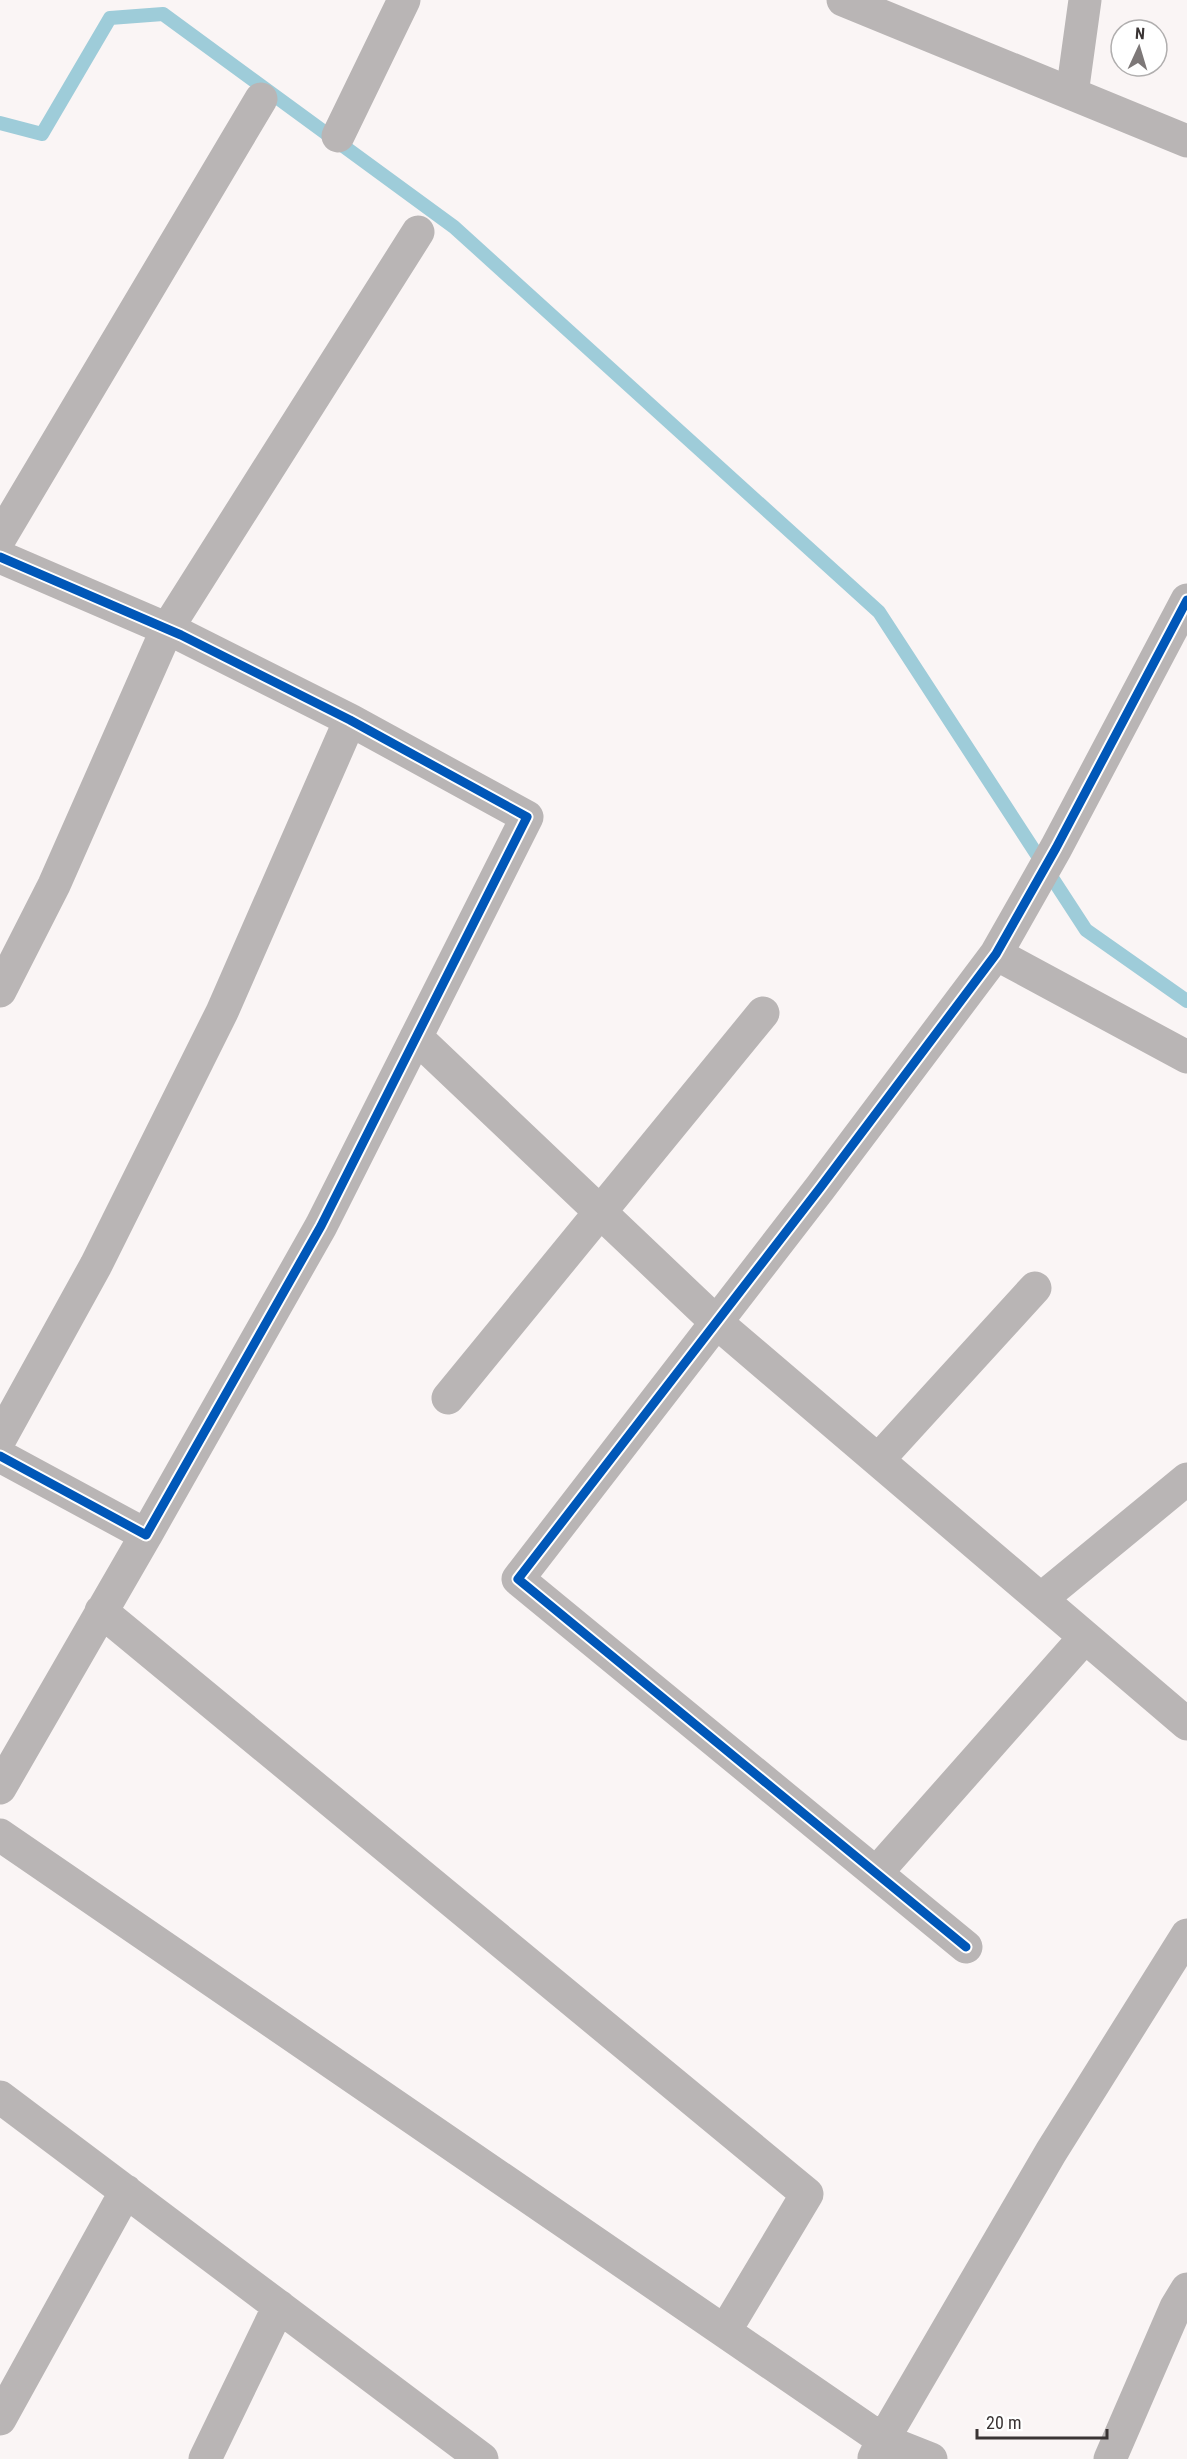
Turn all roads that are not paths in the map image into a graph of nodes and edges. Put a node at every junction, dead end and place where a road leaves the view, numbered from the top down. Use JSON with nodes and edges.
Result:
{"nodes":[{"id":1,"x":404,"y":0,"type":"edge"},
{"id":2,"x":1085,"y":0,"type":"edge"},
{"id":3,"x":858,"y":3,"type":"edge"},
{"id":4,"x":1072,"y":94,"type":"junction"},
{"id":5,"x":261,"y":99,"type":"dead end"},
{"id":6,"x":338,"y":136,"type":"dead end"},
{"id":7,"x":1187,"y":141,"type":"edge"},
{"id":8,"x":418,"y":231,"type":"dead end"},
{"id":9,"x":0,"y":538,"type":"edge"},
{"id":10,"x":0,"y":557,"type":"edge"},
{"id":11,"x":1187,"y":600,"type":"edge"},
{"id":12,"x":167,"y":629,"type":"junction"},
{"id":13,"x":350,"y":720,"type":"junction"},
{"id":14,"x":996,"y":954,"type":"junction"},
{"id":15,"x":0,"y":991,"type":"edge"},
{"id":16,"x":763,"y":1013,"type":"dead end"},
{"id":17,"x":416,"y":1037,"type":"junction"},
{"id":18,"x":1187,"y":1057,"type":"edge"},
{"id":19,"x":600,"y":1212,"type":"junction"},
{"id":20,"x":1035,"y":1288,"type":"dead end"},
{"id":21,"x":717,"y":1322,"type":"junction"},
{"id":22,"x":448,"y":1398,"type":"dead end"},
{"id":23,"x":0,"y":1439,"type":"edge"},
{"id":24,"x":0,"y":1456,"type":"edge"},
{"id":25,"x":878,"y":1460,"type":"junction"},
{"id":26,"x":1187,"y":1479,"type":"edge"},
{"id":27,"x":146,"y":1535,"type":"junction"},
{"id":28,"x":1041,"y":1599,"type":"junction"},
{"id":29,"x":101,"y":1611,"type":"junction"},
{"id":30,"x":1085,"y":1637,"type":"junction"},
{"id":31,"x":1187,"y":1724,"type":"edge"},
{"id":32,"x":0,"y":1788,"type":"edge"},
{"id":33,"x":0,"y":1835,"type":"edge"},
{"id":34,"x":877,"y":1872,"type":"junction"},
{"id":35,"x":1187,"y":1935,"type":"edge"},
{"id":36,"x":966,"y":1947,"type":"dead end"},
{"id":37,"x":0,"y":2097,"type":"edge"},
{"id":38,"x":126,"y":2191,"type":"junction"},
{"id":39,"x":1187,"y":2289,"type":"edge"},
{"id":40,"x":279,"y":2306,"type":"junction"},
{"id":41,"x":725,"y":2331,"type":"junction"},
{"id":42,"x":0,"y":2419,"type":"edge"},
{"id":43,"x":879,"y":2449,"type":"edge"},
{"id":44,"x":205,"y":2459,"type":"edge"},
{"id":45,"x":482,"y":2459,"type":"edge"},
{"id":46,"x":931,"y":2459,"type":"edge"},
{"id":47,"x":1110,"y":2459,"type":"edge"}],
"edges":[{"from":1,"to":6,"type":"street"},
{"from":2,"to":4,"type":"street"},
{"from":3,"to":4,"type":"street"},
{"from":4,"to":7,"type":"street"},
{"from":5,"to":9,"type":"street"},
{"from":8,"to":12,"type":"street"},
{"from":10,"to":12,"type":"street"},
{"from":11,"to":14,"type":"street"},
{"from":12,"to":13,"type":"street"},
{"from":12,"to":15,"type":"street"},
{"from":13,"to":17,"type":"street"},
{"from":13,"to":23,"type":"street"},
{"from":14,"to":18,"type":"street"},
{"from":14,"to":21,"type":"street"},
{"from":16,"to":19,"type":"street"},
{"from":17,"to":19,"type":"street"},
{"from":17,"to":27,"type":"street"},
{"from":19,"to":21,"type":"street"},
{"from":19,"to":22,"type":"street"},
{"from":20,"to":25,"type":"street"},
{"from":21,"to":25,"type":"street"},
{"from":21,"to":34,"type":"street"},
{"from":24,"to":27,"type":"street"},
{"from":25,"to":28,"type":"street"},
{"from":26,"to":28,"type":"street"},
{"from":27,"to":29,"type":"street"},
{"from":28,"to":30,"type":"street"},
{"from":29,"to":32,"type":"street"},
{"from":29,"to":41,"type":"street"},
{"from":30,"to":31,"type":"street"},
{"from":30,"to":34,"type":"street"},
{"from":33,"to":41,"type":"street"},
{"from":34,"to":36,"type":"street"},
{"from":35,"to":43,"type":"street"},
{"from":37,"to":38,"type":"street"},
{"from":38,"to":40,"type":"street"},
{"from":38,"to":42,"type":"street"},
{"from":39,"to":47,"type":"street"},
{"from":40,"to":44,"type":"street"},
{"from":40,"to":45,"type":"street"},
{"from":41,"to":43,"type":"street"},
{"from":43,"to":46,"type":"street"}]}
